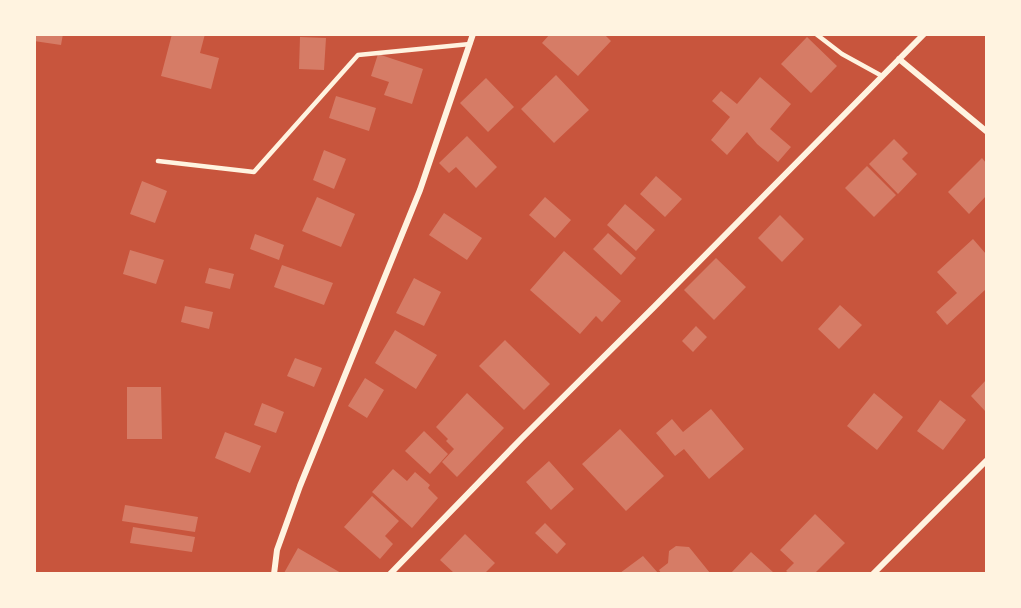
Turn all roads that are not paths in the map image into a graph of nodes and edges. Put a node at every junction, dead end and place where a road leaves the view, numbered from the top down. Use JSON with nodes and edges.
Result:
{"nodes":[{"id":1,"x":473,"y":34,"type":"edge"},
{"id":2,"x":816,"y":34,"type":"edge"},
{"id":3,"x":924,"y":34,"type":"edge"},
{"id":4,"x":470,"y":44,"type":"junction"},
{"id":5,"x":899,"y":59,"type":"junction"},
{"id":6,"x":882,"y":76,"type":"junction"},
{"id":7,"x":987,"y":131,"type":"edge"},
{"id":8,"x":158,"y":161,"type":"dead end"},
{"id":9,"x":987,"y":461,"type":"edge"},
{"id":10,"x":274,"y":573,"type":"edge"},
{"id":11,"x":390,"y":573,"type":"edge"},
{"id":12,"x":873,"y":573,"type":"edge"}],
"edges":[{"from":1,"to":4,"type":"street"},
{"from":2,"to":6,"type":"lane"},
{"from":3,"to":5,"type":"street"},
{"from":4,"to":8,"type":"lane"},
{"from":4,"to":10,"type":"street"},
{"from":5,"to":6,"type":"street"},
{"from":5,"to":7,"type":"street"},
{"from":6,"to":11,"type":"street"},
{"from":9,"to":12,"type":"street"}]}
